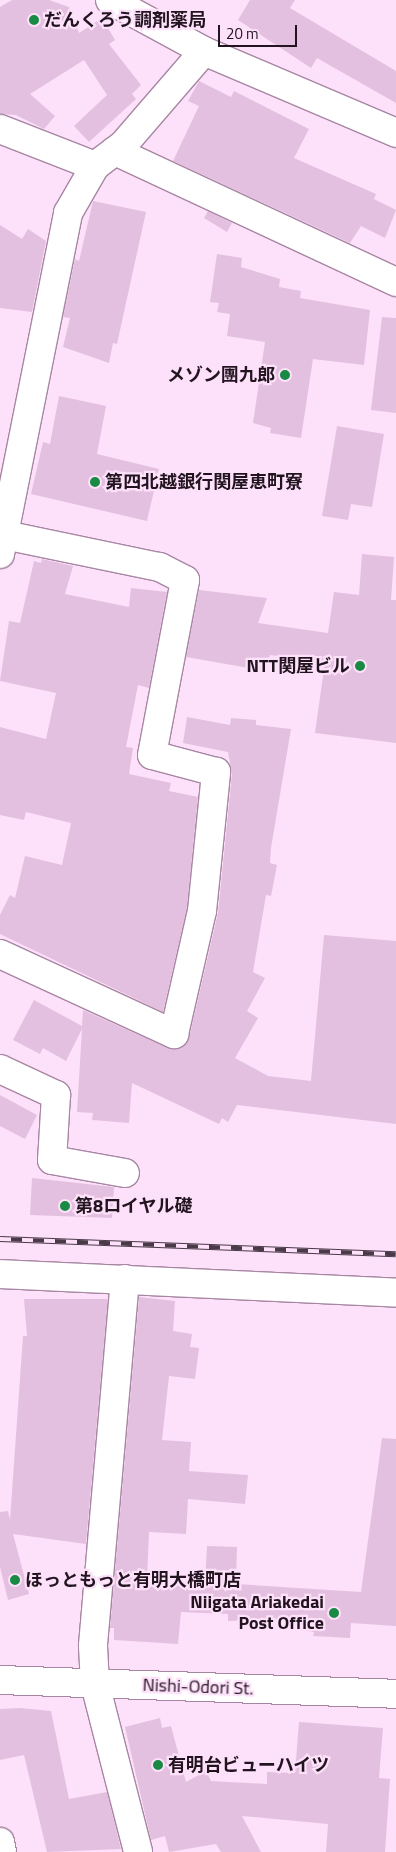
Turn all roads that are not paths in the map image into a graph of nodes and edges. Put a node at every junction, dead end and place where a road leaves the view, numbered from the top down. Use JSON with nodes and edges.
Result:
{"nodes":[{"id":1,"x":110,"y":0,"type":"edge"},
{"id":2,"x":204,"y":51,"type":"junction"},
{"id":3,"x":0,"y":129,"type":"edge"},
{"id":4,"x":396,"y":133,"type":"edge"},
{"id":5,"x":105,"y":158,"type":"junction"},
{"id":6,"x":396,"y":282,"type":"edge"},
{"id":7,"x":2,"y":544,"type":"edge"},
{"id":8,"x":0,"y":954,"type":"edge"},
{"id":9,"x":0,"y":1069,"type":"edge"},
{"id":10,"x":125,"y":1173,"type":"dead end"},
{"id":11,"x":0,"y":1274,"type":"edge"},
{"id":12,"x":125,"y":1279,"type":"junction"},
{"id":13,"x":396,"y":1293,"type":"edge"},
{"id":14,"x":0,"y":1680,"type":"edge"},
{"id":15,"x":95,"y":1684,"type":"junction"},
{"id":16,"x":396,"y":1694,"type":"edge"},
{"id":17,"x":0,"y":1842,"type":"edge"},
{"id":18,"x":2,"y":1852,"type":"edge"},
{"id":19,"x":138,"y":1852,"type":"edge"}],
"edges":[{"from":1,"to":2,"type":"street"},
{"from":2,"to":4,"type":"street"},
{"from":2,"to":5,"type":"street"},
{"from":3,"to":5,"type":"street"},
{"from":5,"to":6,"type":"street"},
{"from":5,"to":7,"type":"street"},
{"from":7,"to":8,"type":"street"},
{"from":9,"to":10,"type":"street"},
{"from":11,"to":12,"type":"street"},
{"from":12,"to":13,"type":"street"},
{"from":12,"to":15,"type":"street"},
{"from":14,"to":15,"type":"street","name":"Nishi-Odori St."},
{"from":15,"to":16,"type":"street","name":"Nishi-Odori St."},
{"from":15,"to":19,"type":"street"},
{"from":17,"to":18,"type":"street"}]}
